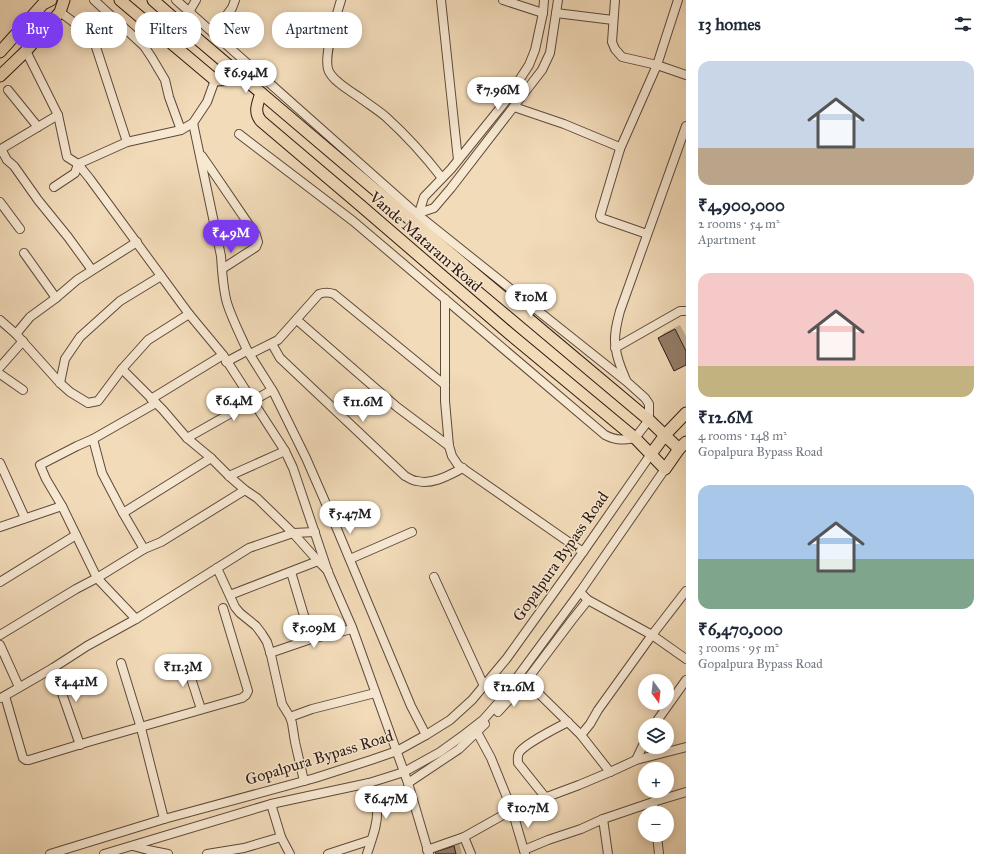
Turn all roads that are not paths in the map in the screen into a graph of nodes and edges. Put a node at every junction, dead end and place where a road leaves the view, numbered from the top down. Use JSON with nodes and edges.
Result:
{"nodes":[{"id":1,"x":51,"y":0,"type":"edge"},
{"id":2,"x":64,"y":0,"type":"edge"},
{"id":3,"x":94,"y":0,"type":"edge"},
{"id":4,"x":120,"y":0,"type":"edge"},
{"id":5,"x":153,"y":0,"type":"edge"},
{"id":6,"x":196,"y":0,"type":"edge"},
{"id":7,"x":235,"y":0,"type":"edge"},
{"id":8,"x":341,"y":0,"type":"edge"},
{"id":9,"x":441,"y":0,"type":"edge"},
{"id":10,"x":503,"y":0,"type":"edge"},
{"id":11,"x":544,"y":0,"type":"edge"},
{"id":12,"x":558,"y":0,"type":"edge"},
{"id":13,"x":615,"y":0,"type":"edge"},
{"id":14,"x":678,"y":0,"type":"edge"},
{"id":15,"x":179,"y":2,"type":"edge"},
{"id":16,"x":60,"y":12,"type":"edge"},
{"id":17,"x":167,"y":12,"type":"edge"},
{"id":18,"x":189,"y":12,"type":"joint"},
{"id":19,"x":229,"y":12,"type":"edge"},
{"id":20,"x":543,"y":13,"type":"junction"},
{"id":21,"x":556,"y":13,"type":"junction"},
{"id":22,"x":63,"y":14,"type":"edge"},
{"id":23,"x":613,"y":20,"type":"junction"},
{"id":24,"x":201,"y":22,"type":"edge"},
{"id":25,"x":209,"y":30,"type":"edge"},
{"id":26,"x":201,"y":42,"type":"edge"},
{"id":27,"x":29,"y":48,"type":"edge"},
{"id":28,"x":230,"y":48,"type":"edge"},
{"id":29,"x":26,"y":51,"type":"junction"},
{"id":30,"x":0,"y":52,"type":"edge"},
{"id":31,"x":657,"y":65,"type":"junction"},
{"id":32,"x":686,"y":75,"type":"edge"},
{"id":33,"x":0,"y":76,"type":"edge"},
{"id":34,"x":245,"y":79,"type":"junction"},
{"id":35,"x":215,"y":80,"type":"junction"},
{"id":36,"x":8,"y":90,"type":"dead end"},
{"id":37,"x":262,"y":92,"type":"junction"},
{"id":38,"x":514,"y":107,"type":"junction"},
{"id":39,"x":58,"y":115,"type":"junction"},
{"id":40,"x":193,"y":123,"type":"junction"},
{"id":41,"x":686,"y":126,"type":"edge"},
{"id":42,"x":38,"y":127,"type":"junction"},
{"id":43,"x":182,"y":130,"type":"junction"},
{"id":44,"x":239,"y":134,"type":"dead end"},
{"id":45,"x":127,"y":142,"type":"junction"},
{"id":46,"x":620,"y":149,"type":"junction"},
{"id":47,"x":200,"y":154,"type":"junction"},
{"id":48,"x":458,"y":160,"type":"junction"},
{"id":49,"x":78,"y":164,"type":"junction"},
{"id":50,"x":442,"y":178,"type":"junction"},
{"id":51,"x":54,"y":187,"type":"dead end"},
{"id":52,"x":0,"y":202,"type":"edge"},
{"id":53,"x":3,"y":213,"type":"edge"},
{"id":54,"x":416,"y":216,"type":"junction"},
{"id":55,"x":20,"y":230,"type":"dead end"},
{"id":56,"x":647,"y":234,"type":"junction"},
{"id":57,"x":137,"y":242,"type":"junction"},
{"id":58,"x":24,"y":252,"type":"dead end"},
{"id":59,"x":222,"y":269,"type":"junction"},
{"id":60,"x":92,"y":270,"type":"junction"},
{"id":61,"x":161,"y":276,"type":"junction"},
{"id":62,"x":56,"y":298,"type":"junction"},
{"id":63,"x":445,"y":299,"type":"junction"},
{"id":64,"x":686,"y":311,"type":"edge"},
{"id":65,"x":189,"y":314,"type":"junction"},
{"id":66,"x":0,"y":320,"type":"edge"},
{"id":67,"x":296,"y":320,"type":"junction"},
{"id":68,"x":16,"y":334,"type":"junction"},
{"id":69,"x":23,"y":341,"type":"junction"},
{"id":70,"x":272,"y":344,"type":"junction"},
{"id":71,"x":615,"y":348,"type":"junction"},
{"id":72,"x":249,"y":352,"type":"junction"},
{"id":73,"x":224,"y":358,"type":"junction"},
{"id":74,"x":0,"y":367,"type":"edge"},
{"id":75,"x":122,"y":369,"type":"junction"},
{"id":76,"x":0,"y":374,"type":"edge"},
{"id":77,"x":626,"y":381,"type":"junction"},
{"id":78,"x":60,"y":383,"type":"junction"},
{"id":79,"x":445,"y":385,"type":"junction"},
{"id":80,"x":22,"y":390,"type":"dead end"},
{"id":81,"x":272,"y":390,"type":"junction"},
{"id":82,"x":153,"y":401,"type":"junction"},
{"id":83,"x":252,"y":401,"type":"junction"},
{"id":84,"x":686,"y":413,"type":"edge"},
{"id":85,"x":649,"y":420,"type":"junction"},
{"id":86,"x":665,"y":435,"type":"junction"},
{"id":87,"x":187,"y":438,"type":"junction"},
{"id":88,"x":635,"y":438,"type":"junction"},
{"id":89,"x":93,"y":439,"type":"junction"},
{"id":90,"x":449,"y":446,"type":"junction"},
{"id":91,"x":683,"y":446,"type":"edge"},
{"id":92,"x":285,"y":451,"type":"junction"},
{"id":93,"x":651,"y":454,"type":"junction"},
{"id":94,"x":211,"y":458,"type":"junction"},
{"id":95,"x":0,"y":463,"type":"edge"},
{"id":96,"x":463,"y":468,"type":"junction"},
{"id":97,"x":666,"y":469,"type":"junction"},
{"id":98,"x":229,"y":476,"type":"junction"},
{"id":99,"x":246,"y":490,"type":"junction"},
{"id":100,"x":62,"y":506,"type":"junction"},
{"id":101,"x":123,"y":513,"type":"junction"},
{"id":102,"x":25,"y":518,"type":"junction"},
{"id":103,"x":0,"y":527,"type":"edge"},
{"id":104,"x":315,"y":532,"type":"junction"},
{"id":105,"x":412,"y":532,"type":"dead end"},
{"id":106,"x":293,"y":533,"type":"junction"},
{"id":107,"x":76,"y":535,"type":"junction"},
{"id":108,"x":144,"y":549,"type":"junction"},
{"id":109,"x":583,"y":552,"type":"junction"},
{"id":110,"x":350,"y":559,"type":"junction"},
{"id":111,"x":318,"y":562,"type":"junction"},
{"id":112,"x":217,"y":568,"type":"junction"},
{"id":113,"x":291,"y":572,"type":"junction"},
{"id":114,"x":328,"y":572,"type":"junction"},
{"id":115,"x":434,"y":577,"type":"dead end"},
{"id":116,"x":97,"y":578,"type":"junction"},
{"id":117,"x":0,"y":582,"type":"edge"},
{"id":118,"x":686,"y":591,"type":"edge"},
{"id":119,"x":580,"y":592,"type":"junction"},
{"id":120,"x":230,"y":596,"type":"junction"},
{"id":121,"x":588,"y":600,"type":"junction"},
{"id":122,"x":223,"y":608,"type":"dead end"},
{"id":123,"x":136,"y":620,"type":"junction"},
{"id":124,"x":352,"y":629,"type":"junction"},
{"id":125,"x":0,"y":635,"type":"edge"},
{"id":126,"x":652,"y":635,"type":"junction"},
{"id":127,"x":311,"y":640,"type":"junction"},
{"id":128,"x":0,"y":645,"type":"edge"},
{"id":129,"x":270,"y":652,"type":"junction"},
{"id":130,"x":686,"y":659,"type":"edge"},
{"id":131,"x":185,"y":660,"type":"dead end"},
{"id":132,"x":121,"y":663,"type":"dead end"},
{"id":133,"x":53,"y":668,"type":"junction"},
{"id":134,"x":686,"y":680,"type":"edge"},
{"id":135,"x":526,"y":681,"type":"junction"},
{"id":136,"x":484,"y":686,"type":"junction"},
{"id":137,"x":19,"y":687,"type":"junction"},
{"id":138,"x":375,"y":693,"type":"junction"},
{"id":139,"x":2,"y":697,"type":"edge"},
{"id":140,"x":201,"y":709,"type":"junction"},
{"id":141,"x":290,"y":717,"type":"junction"},
{"id":142,"x":659,"y":718,"type":"edge"},
{"id":143,"x":568,"y":722,"type":"junction"},
{"id":144,"x":141,"y":728,"type":"junction"},
{"id":145,"x":477,"y":732,"type":"junction"},
{"id":146,"x":426,"y":735,"type":"junction"},
{"id":147,"x":581,"y":735,"type":"junction"},
{"id":148,"x":80,"y":745,"type":"junction"},
{"id":149,"x":686,"y":748,"type":"edge"},
{"id":150,"x":397,"y":751,"type":"junction"},
{"id":151,"x":639,"y":754,"type":"edge"},
{"id":152,"x":636,"y":760,"type":"junction"},
{"id":153,"x":404,"y":772,"type":"junction"},
{"id":154,"x":610,"y":772,"type":"junction"},
{"id":155,"x":304,"y":781,"type":"junction"},
{"id":156,"x":369,"y":783,"type":"junction"},
{"id":157,"x":408,"y":783,"type":"junction"},
{"id":158,"x":686,"y":792,"type":"edge"},
{"id":159,"x":546,"y":798,"type":"junction"},
{"id":160,"x":653,"y":802,"type":"junction"},
{"id":161,"x":271,"y":804,"type":"junction"},
{"id":162,"x":653,"y":806,"type":"edge"},
{"id":163,"x":512,"y":810,"type":"junction"},
{"id":164,"x":164,"y":819,"type":"junction"},
{"id":165,"x":603,"y":819,"type":"junction"},
{"id":166,"x":281,"y":837,"type":"junction"},
{"id":167,"x":464,"y":837,"type":"junction"},
{"id":168,"x":371,"y":840,"type":"junction"},
{"id":169,"x":658,"y":842,"type":"edge"},
{"id":170,"x":133,"y":846,"type":"junction"},
{"id":171,"x":245,"y":851,"type":"edge"},
{"id":172,"x":428,"y":852,"type":"edge"},
{"id":173,"x":524,"y":852,"type":"edge"},
{"id":174,"x":50,"y":854,"type":"edge"},
{"id":175,"x":104,"y":854,"type":"edge"},
{"id":176,"x":168,"y":854,"type":"edge"},
{"id":177,"x":207,"y":854,"type":"edge"},
{"id":178,"x":290,"y":854,"type":"edge"},
{"id":179,"x":328,"y":854,"type":"edge"},
{"id":180,"x":367,"y":854,"type":"edge"},
{"id":181,"x":471,"y":854,"type":"edge"},
{"id":182,"x":608,"y":854,"type":"edge"},
{"id":183,"x":660,"y":854,"type":"edge"}],
"edges":[{"from":1,"to":30,"type":"main road"},
{"from":2,"to":16,"type":"main road"},
{"from":3,"to":43,"type":"street"},
{"from":4,"to":35,"type":"main road"},
{"from":5,"to":17,"type":"main road","name":"Vande Mataram Road"},
{"from":6,"to":18,"type":"street"},
{"from":7,"to":19,"type":"street"},
{"from":8,"to":50,"type":"street"},
{"from":9,"to":48,"type":"street"},
{"from":10,"to":20,"type":"street"},
{"from":11,"to":20,"type":"street"},
{"from":12,"to":21,"type":"street"},
{"from":13,"to":23,"type":"street"},
{"from":14,"to":31,"type":"street"},
{"from":15,"to":18,"type":"street"},
{"from":20,"to":48,"type":"street"},
{"from":21,"to":23,"type":"street"},
{"from":21,"to":38,"type":"street"},
{"from":22,"to":45,"type":"street"},
{"from":23,"to":31,"type":"street"},
{"from":24,"to":25,"type":"street"},
{"from":26,"to":34,"type":"main road","name":"Vande Mataram Road"},
{"from":27,"to":29,"type":"main road"},
{"from":28,"to":54,"type":"street"},
{"from":29,"to":33,"type":"main road"},
{"from":29,"to":39,"type":"street"},
{"from":31,"to":32,"type":"street"},
{"from":31,"to":46,"type":"street"},
{"from":34,"to":35,"type":"main road"},
{"from":34,"to":37,"type":"main road","name":"Vande Mataram Road"},
{"from":35,"to":40,"type":"street"},
{"from":36,"to":42,"type":"street"},
{"from":37,"to":54,"type":"main road","name":"Vande Mataram Road"},
{"from":37,"to":88,"type":"main road","name":"Vande Mataram Road"},
{"from":38,"to":46,"type":"street"},
{"from":38,"to":54,"type":"street"},
{"from":39,"to":42,"type":"street"},
{"from":39,"to":49,"type":"street"},
{"from":40,"to":43,"type":"street"},
{"from":40,"to":47,"type":"street"},
{"from":41,"to":56,"type":"street"},
{"from":42,"to":60,"type":"street"},
{"from":43,"to":45,"type":"street"},
{"from":44,"to":63,"type":"street"},
{"from":45,"to":49,"type":"street"},
{"from":46,"to":56,"type":"street"},
{"from":47,"to":59,"type":"street"},
{"from":47,"to":59,"type":"street"},
{"from":48,"to":50,"type":"street"},
{"from":49,"to":51,"type":"street"},
{"from":49,"to":57,"type":"street"},
{"from":50,"to":54,"type":"street"},
{"from":52,"to":53,"type":"street"},
{"from":53,"to":55,"type":"street"},
{"from":54,"to":77,"type":"street"},
{"from":54,"to":85,"type":"main road","name":"Vande Mataram Road"},
{"from":56,"to":71,"type":"street"},
{"from":57,"to":60,"type":"street"},
{"from":57,"to":61,"type":"street"},
{"from":58,"to":62,"type":"street"},
{"from":59,"to":72,"type":"street"},
{"from":60,"to":62,"type":"street"},
{"from":61,"to":65,"type":"street"},
{"from":61,"to":78,"type":"street"},
{"from":62,"to":68,"type":"street"},
{"from":63,"to":79,"type":"street"},
{"from":63,"to":88,"type":"street"},
{"from":64,"to":71,"type":"street"},
{"from":65,"to":73,"type":"street"},
{"from":65,"to":75,"type":"street"},
{"from":66,"to":68,"type":"street"},
{"from":67,"to":70,"type":"street"},
{"from":67,"to":79,"type":"street"},
{"from":67,"to":90,"type":"street"},
{"from":68,"to":69,"type":"street"},
{"from":69,"to":74,"type":"street"},
{"from":69,"to":78,"type":"street"},
{"from":70,"to":72,"type":"street"},
{"from":70,"to":96,"type":"street"},
{"from":71,"to":77,"type":"street"},
{"from":72,"to":73,"type":"street"},
{"from":72,"to":81,"type":"street"},
{"from":73,"to":82,"type":"street"},
{"from":73,"to":83,"type":"street"},
{"from":75,"to":78,"type":"street"},
{"from":75,"to":82,"type":"street"},
{"from":76,"to":80,"type":"street"},
{"from":77,"to":85,"type":"street"},
{"from":79,"to":90,"type":"street"},
{"from":81,"to":83,"type":"street"},
{"from":81,"to":110,"type":"street"},
{"from":82,"to":87,"type":"street"},
{"from":82,"to":89,"type":"street"},
{"from":83,"to":87,"type":"street"},
{"from":83,"to":92,"type":"street"},
{"from":84,"to":86,"type":"main road","name":"Gopalpura Bypass Road"},
{"from":85,"to":86,"type":"main road","name":"Vande Mataram Road"},
{"from":85,"to":88,"type":"street"},
{"from":86,"to":91,"type":"main road","name":"Vande Mataram Road"},
{"from":86,"to":93,"type":"main road","name":"Gopalpura Bypass Road"},
{"from":87,"to":94,"type":"street"},
{"from":88,"to":93,"type":"main road","name":"Vande Mataram Road"},
{"from":89,"to":100,"type":"street"},
{"from":89,"to":101,"type":"street"},
{"from":90,"to":96,"type":"street"},
{"from":91,"to":97,"type":"main road","name":"Gopalpura Bypass Road"},
{"from":92,"to":98,"type":"street"},
{"from":92,"to":104,"type":"street"},
{"from":93,"to":97,"type":"main road","name":"Vande Mataram Road"},
{"from":93,"to":109,"type":"street","name":"Gopalpura Bypass Road"},
{"from":94,"to":98,"type":"street"},
{"from":94,"to":101,"type":"street"},
{"from":95,"to":102,"type":"street"},
{"from":96,"to":109,"type":"street"},
{"from":97,"to":119,"type":"street","name":"Gopalpura Bypass Road"},
{"from":98,"to":99,"type":"street"},
{"from":99,"to":106,"type":"street"},
{"from":99,"to":108,"type":"street"},
{"from":100,"to":102,"type":"street"},
{"from":100,"to":107,"type":"street"},
{"from":101,"to":108,"type":"street"},
{"from":102,"to":103,"type":"street"},
{"from":104,"to":106,"type":"street"},
{"from":104,"to":114,"type":"street"},
{"from":105,"to":110,"type":"street"},
{"from":106,"to":111,"type":"street"},
{"from":106,"to":112,"type":"street"},
{"from":107,"to":116,"type":"street"},
{"from":107,"to":117,"type":"street"},
{"from":108,"to":116,"type":"street"},
{"from":109,"to":136,"type":"street","name":"Gopalpura Bypass Road"},
{"from":110,"to":146,"type":"street"},
{"from":111,"to":113,"type":"street"},
{"from":111,"to":114,"type":"street"},
{"from":112,"to":120,"type":"street"},
{"from":112,"to":123,"type":"street"},
{"from":113,"to":120,"type":"street"},
{"from":113,"to":127,"type":"street"},
{"from":114,"to":124,"type":"street"},
{"from":115,"to":136,"type":"street"},
{"from":116,"to":123,"type":"street"},
{"from":116,"to":125,"type":"street"},
{"from":118,"to":126,"type":"street"},
{"from":119,"to":121,"type":"street"},
{"from":119,"to":153,"type":"street","name":"Gopalpura Bypass Road"},
{"from":120,"to":129,"type":"street"},
{"from":121,"to":126,"type":"street"},
{"from":121,"to":135,"type":"street"},
{"from":122,"to":140,"type":"street"},
{"from":123,"to":133,"type":"street"},
{"from":124,"to":127,"type":"street"},
{"from":124,"to":138,"type":"street"},
{"from":126,"to":130,"type":"street"},
{"from":126,"to":147,"type":"street"},
{"from":127,"to":129,"type":"street"},
{"from":128,"to":137,"type":"street"},
{"from":129,"to":141,"type":"street"},
{"from":131,"to":140,"type":"street"},
{"from":132,"to":144,"type":"street"},
{"from":133,"to":137,"type":"street"},
{"from":133,"to":148,"type":"street"},
{"from":134,"to":142,"type":"street"},
{"from":135,"to":143,"type":"street"},
{"from":135,"to":145,"type":"street"},
{"from":136,"to":146,"type":"street","name":"Gopalpura Bypass Road"},
{"from":137,"to":139,"type":"street"},
{"from":138,"to":141,"type":"street"},
{"from":138,"to":150,"type":"street"},
{"from":139,"to":148,"type":"street"},
{"from":140,"to":144,"type":"street"},
{"from":141,"to":155,"type":"street"},
{"from":143,"to":147,"type":"street"},
{"from":143,"to":159,"type":"street"},
{"from":144,"to":148,"type":"street"},
{"from":144,"to":164,"type":"street"},
{"from":145,"to":157,"type":"street"},
{"from":145,"to":163,"type":"street"},
{"from":146,"to":150,"type":"street","name":"Gopalpura Bypass Road"},
{"from":147,"to":154,"type":"street"},
{"from":149,"to":152,"type":"street"},
{"from":150,"to":153,"type":"street"},
{"from":150,"to":155,"type":"street","name":"Gopalpura Bypass Road"},
{"from":151,"to":152,"type":"street"},
{"from":152,"to":154,"type":"street"},
{"from":153,"to":156,"type":"street","name":"Gopalpura Bypass Road"},
{"from":153,"to":157,"type":"street"},
{"from":154,"to":159,"type":"street"},
{"from":155,"to":164,"type":"street","name":"Gopalpura Bypass Road"},
{"from":156,"to":161,"type":"street","name":"Gopalpura Bypass Road"},
{"from":156,"to":168,"type":"street"},
{"from":157,"to":172,"type":"street"},
{"from":158,"to":160,"type":"street"},
{"from":159,"to":163,"type":"street"},
{"from":160,"to":162,"type":"street"},
{"from":160,"to":165,"type":"street"},
{"from":161,"to":166,"type":"street"},
{"from":161,"to":170,"type":"street","name":"Gopalpura Bypass Road"},
{"from":163,"to":167,"type":"street"},
{"from":163,"to":173,"type":"street"},
{"from":164,"to":174,"type":"street","name":"Gopalpura Bypass Road"},
{"from":165,"to":173,"type":"street"},
{"from":165,"to":182,"type":"street"},
{"from":166,"to":171,"type":"street"},
{"from":166,"to":178,"type":"street"},
{"from":167,"to":172,"type":"street"},
{"from":167,"to":181,"type":"street"},
{"from":168,"to":179,"type":"street"},
{"from":168,"to":180,"type":"street"},
{"from":169,"to":183,"type":"street"},
{"from":170,"to":175,"type":"street","name":"Gopalpura Bypass Road"},
{"from":170,"to":176,"type":"street"},
{"from":171,"to":177,"type":"street"}]}
